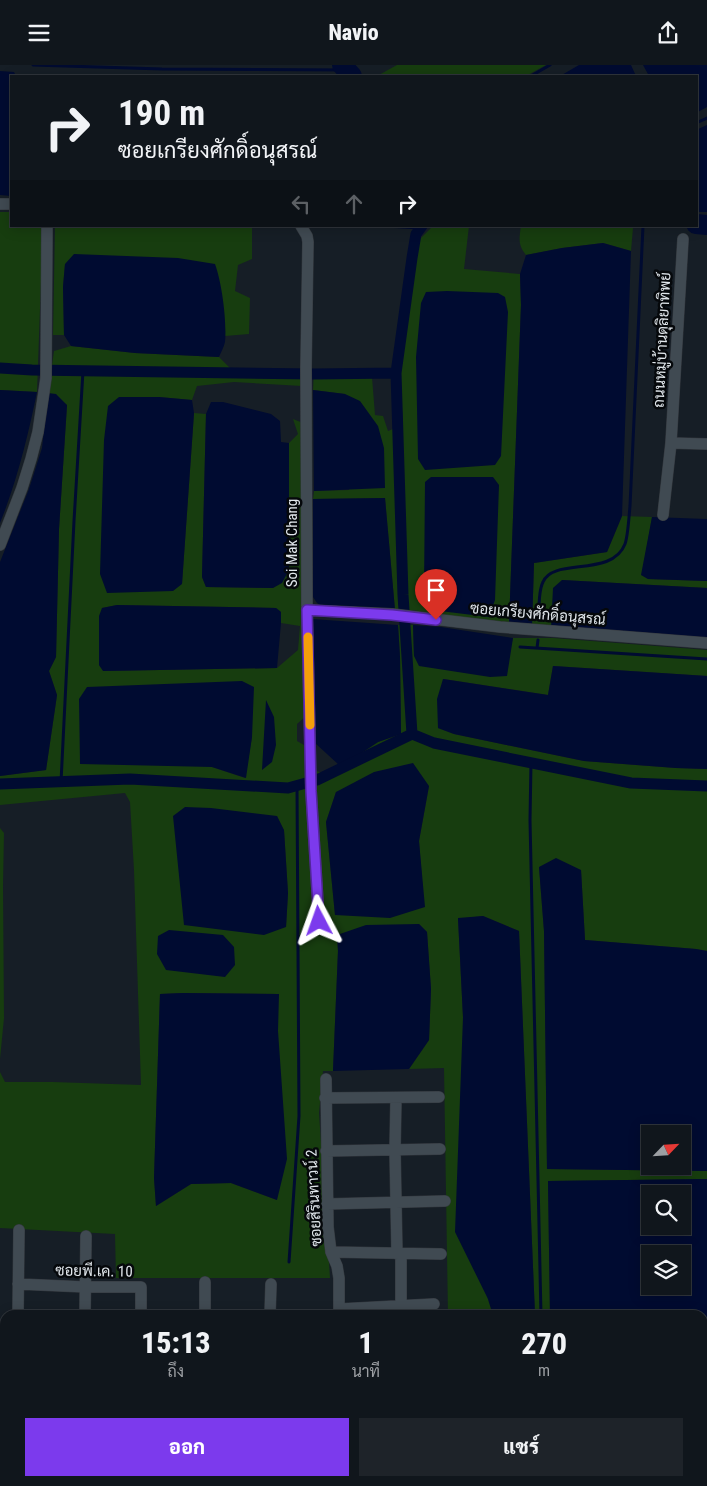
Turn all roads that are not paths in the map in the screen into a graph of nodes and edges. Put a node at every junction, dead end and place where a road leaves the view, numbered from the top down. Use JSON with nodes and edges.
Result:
{"nodes":[{"id":1,"x":48,"y":227,"type":"edge"},
{"id":2,"x":303,"y":227,"type":"edge"},
{"id":3,"x":683,"y":239,"type":"dead end"},
{"id":4,"x":671,"y":443,"type":"junction"},
{"id":5,"x":707,"y":444,"type":"edge"},
{"id":6,"x":663,"y":515,"type":"dead end"},
{"id":7,"x":0,"y":545,"type":"edge"},
{"id":8,"x":307,"y":610,"type":"junction"},
{"id":9,"x":707,"y":643,"type":"edge"},
{"id":10,"x":319,"y":921,"type":"dead end"},
{"id":11,"x":326,"y":1079,"type":"dead end"},
{"id":12,"x":439,"y":1097,"type":"dead end"},
{"id":13,"x":325,"y":1098,"type":"junction"},
{"id":14,"x":396,"y":1098,"type":"junction"},
{"id":15,"x":440,"y":1149,"type":"dead end"},
{"id":16,"x":395,"y":1150,"type":"junction"},
{"id":17,"x":326,"y":1151,"type":"junction"},
{"id":18,"x":446,"y":1201,"type":"dead end"},
{"id":19,"x":396,"y":1202,"type":"junction"},
{"id":20,"x":327,"y":1204,"type":"junction"},
{"id":21,"x":19,"y":1231,"type":"dead end"},
{"id":22,"x":86,"y":1236,"type":"dead end"},
{"id":23,"x":331,"y":1253,"type":"junction"},
{"id":24,"x":399,"y":1254,"type":"junction"},
{"id":25,"x":441,"y":1254,"type":"dead end"},
{"id":26,"x":205,"y":1282,"type":"dead end"},
{"id":27,"x":18,"y":1284,"type":"junction"},
{"id":28,"x":271,"y":1284,"type":"dead end"},
{"id":29,"x":86,"y":1287,"type":"junction"},
{"id":30,"x":434,"y":1304,"type":"dead end"},
{"id":31,"x":18,"y":1310,"type":"edge"},
{"id":32,"x":85,"y":1310,"type":"edge"},
{"id":33,"x":141,"y":1310,"type":"edge"},
{"id":34,"x":205,"y":1310,"type":"edge"},
{"id":35,"x":270,"y":1310,"type":"edge"},
{"id":36,"x":339,"y":1310,"type":"edge"},
{"id":37,"x":400,"y":1310,"type":"edge"}],
"edges":[{"from":1,"to":7,"type":"street"},
{"from":2,"to":8,"type":"street","name":"Soi Mak Chang"},
{"from":3,"to":4,"type":"street","name":"ถนนหมู่บ้านดุลิยาทิพย์"},
{"from":4,"to":5,"type":"street"},
{"from":4,"to":6,"type":"street","name":"ถนนหมู่บ้านดุลิยาทิพย์"},
{"from":8,"to":9,"type":"street","name":"ซอยเกรียงศักดิ์อนุสรณ์"},
{"from":8,"to":10,"type":"street","name":"Soi Mak Chang"},
{"from":11,"to":13,"type":"street","name":"ซอยสิรินทาวน์ 2"},
{"from":12,"to":14,"type":"street"},
{"from":13,"to":14,"type":"street"},
{"from":13,"to":17,"type":"street","name":"ซอยสิรินทาวน์ 2"},
{"from":14,"to":16,"type":"street"},
{"from":15,"to":16,"type":"street"},
{"from":16,"to":17,"type":"street"},
{"from":16,"to":19,"type":"street"},
{"from":17,"to":20,"type":"street","name":"ซอยสิรินทาวน์ 2"},
{"from":18,"to":19,"type":"street"},
{"from":19,"to":20,"type":"street"},
{"from":19,"to":24,"type":"street"},
{"from":20,"to":23,"type":"street","name":"ซอยสิรินทาวน์ 2"},
{"from":21,"to":27,"type":"street"},
{"from":22,"to":29,"type":"street"},
{"from":23,"to":24,"type":"street"},
{"from":23,"to":36,"type":"street","name":"ซอยสิรินทาวน์ 2"},
{"from":24,"to":25,"type":"street"},
{"from":24,"to":37,"type":"street"},
{"from":26,"to":34,"type":"street"},
{"from":27,"to":29,"type":"street","name":"ซอยพี.เค. 10"},
{"from":27,"to":31,"type":"street"},
{"from":28,"to":35,"type":"street"},
{"from":29,"to":32,"type":"street"},
{"from":29,"to":33,"type":"street","name":"ซอยพี.เค. 10"},
{"from":30,"to":37,"type":"street"}]}
